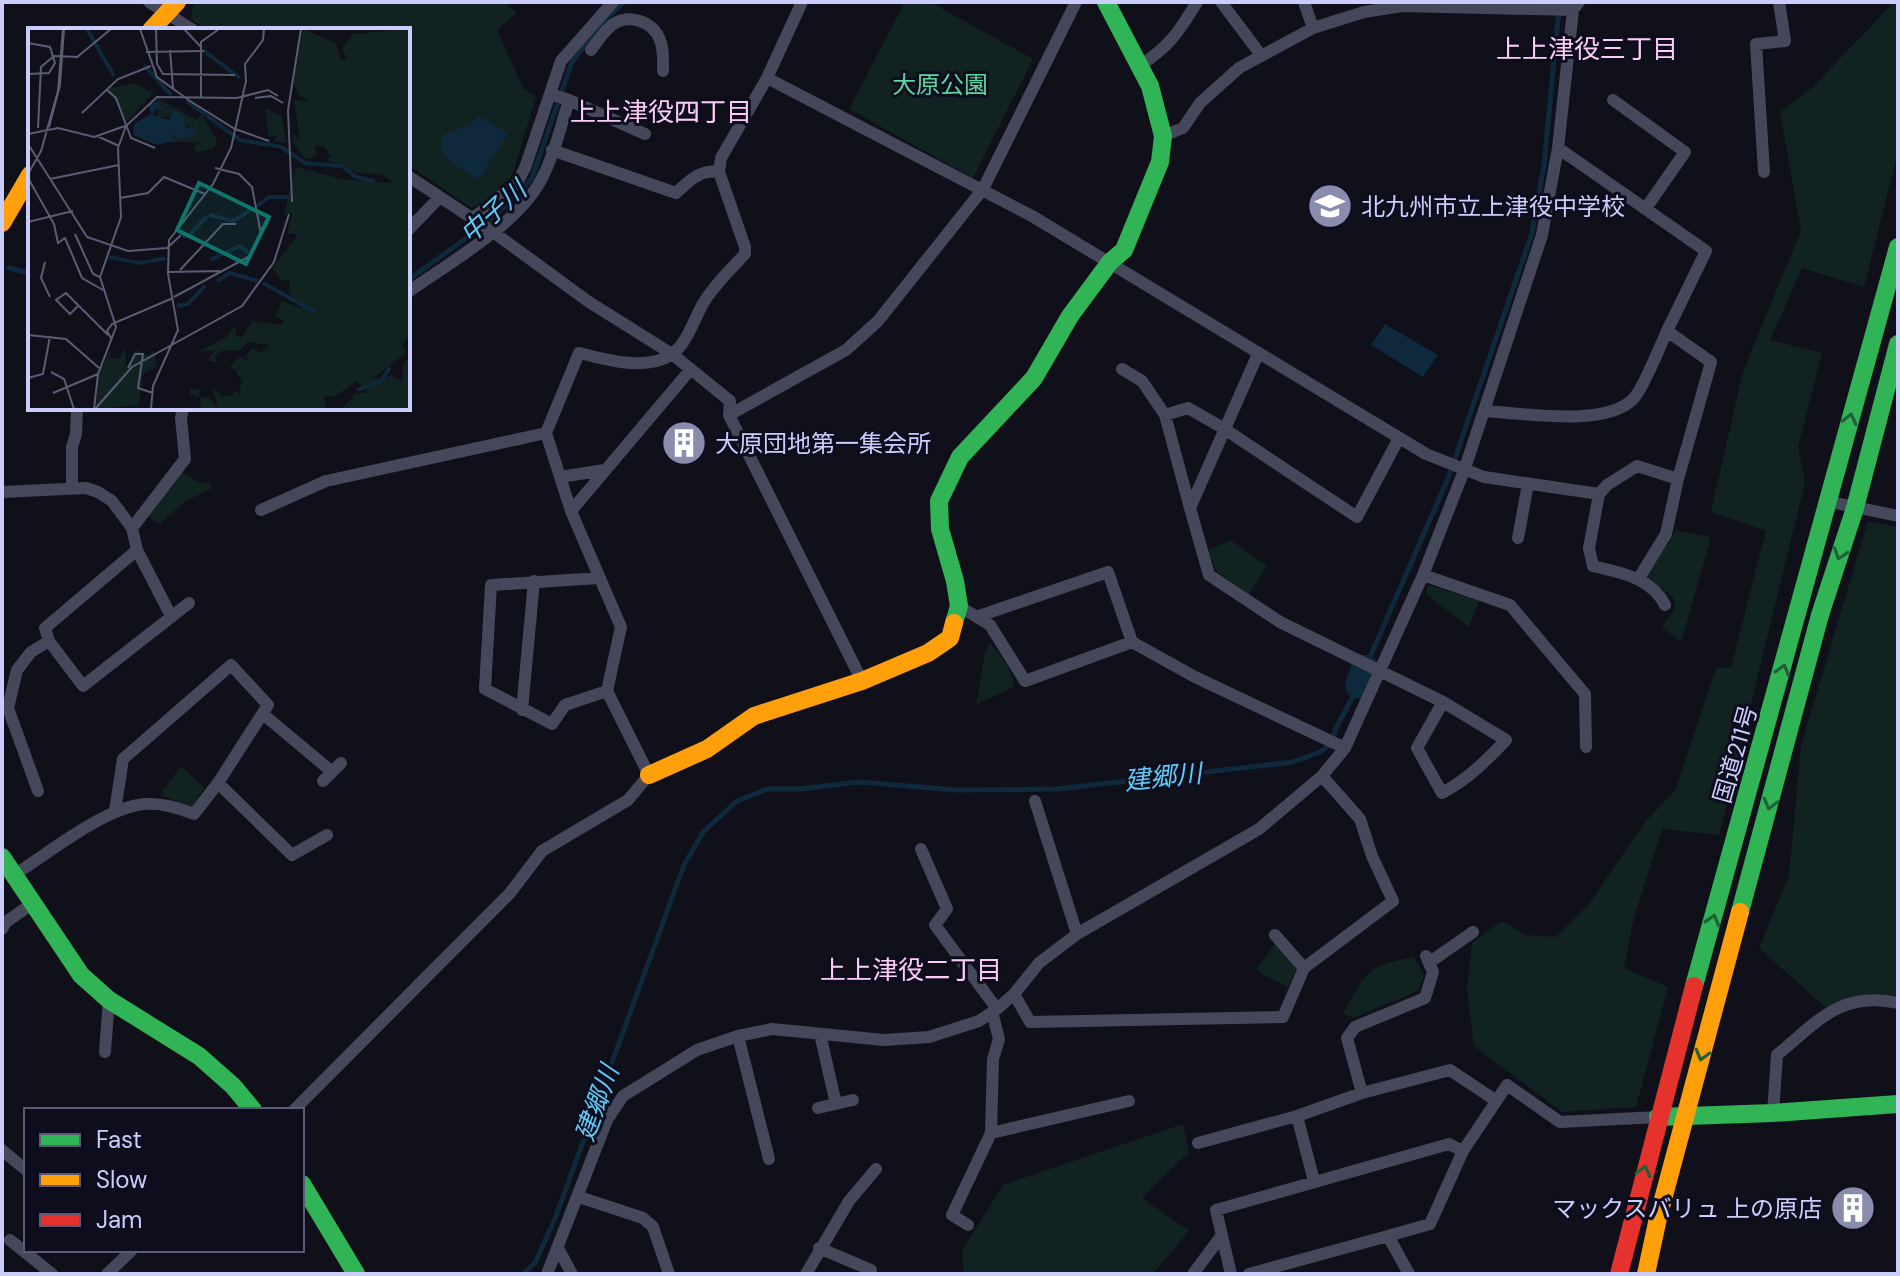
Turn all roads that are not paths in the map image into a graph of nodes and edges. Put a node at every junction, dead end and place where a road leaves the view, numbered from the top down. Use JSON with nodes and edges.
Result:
{"nodes":[{"id":1,"x":149,"y":2,"type":"edge"},
{"id":2,"x":1076,"y":2,"type":"edge"},
{"id":3,"x":1106,"y":2,"type":"edge"},
{"id":4,"x":1197,"y":2,"type":"edge"},
{"id":5,"x":1221,"y":2,"type":"edge"},
{"id":6,"x":1304,"y":2,"type":"edge"},
{"id":7,"x":1779,"y":2,"type":"edge"},
{"id":8,"x":797,"y":4,"type":"edge"},
{"id":9,"x":172,"y":7,"type":"edge"},
{"id":10,"x":1574,"y":7,"type":"edge"},
{"id":11,"x":607,"y":8,"type":"edge"},
{"id":12,"x":611,"y":26,"type":"junction"},
{"id":13,"x":153,"y":28,"type":"edge"},
{"id":14,"x":191,"y":28,"type":"edge"},
{"id":15,"x":1313,"y":28,"type":"junction"},
{"id":16,"x":591,"y":50,"type":"dead end"},
{"id":17,"x":1261,"y":55,"type":"junction"},
{"id":18,"x":1139,"y":66,"type":"junction"},
{"id":19,"x":663,"y":71,"type":"dead end"},
{"id":20,"x":767,"y":78,"type":"junction"},
{"id":21,"x":560,"y":97,"type":"junction"},
{"id":22,"x":1613,"y":100,"type":"dead end"},
{"id":23,"x":645,"y":134,"type":"dead end"},
{"id":24,"x":1163,"y":136,"type":"junction"},
{"id":25,"x":1558,"y":148,"type":"junction"},
{"id":26,"x":552,"y":150,"type":"junction"},
{"id":27,"x":719,"y":172,"type":"junction"},
{"id":28,"x":1764,"y":172,"type":"dead end"},
{"id":29,"x":410,"y":177,"type":"edge"},
{"id":30,"x":28,"y":178,"type":"edge"},
{"id":31,"x":983,"y":189,"type":"junction"},
{"id":32,"x":439,"y":198,"type":"junction"},
{"id":33,"x":1646,"y":208,"type":"junction"},
{"id":34,"x":2,"y":223,"type":"edge"},
{"id":35,"x":482,"y":225,"type":"junction"},
{"id":36,"x":410,"y":228,"type":"edge"},
{"id":37,"x":1898,"y":247,"type":"edge"},
{"id":38,"x":1110,"y":262,"type":"junction"},
{"id":39,"x":410,"y":290,"type":"edge"},
{"id":40,"x":1667,"y":331,"type":"junction"},
{"id":41,"x":1898,"y":344,"type":"edge"},
{"id":42,"x":672,"y":354,"type":"junction"},
{"id":43,"x":1258,"y":354,"type":"junction"},
{"id":44,"x":691,"y":369,"type":"junction"},
{"id":45,"x":1122,"y":369,"type":"dead end"},
{"id":46,"x":77,"y":410,"type":"edge"},
{"id":47,"x":183,"y":410,"type":"edge"},
{"id":48,"x":1485,"y":411,"type":"junction"},
{"id":49,"x":729,"y":415,"type":"junction"},
{"id":50,"x":1165,"y":415,"type":"junction"},
{"id":51,"x":1223,"y":428,"type":"junction"},
{"id":52,"x":546,"y":433,"type":"junction"},
{"id":53,"x":1399,"y":438,"type":"junction"},
{"id":54,"x":1462,"y":467,"type":"junction"},
{"id":55,"x":605,"y":470,"type":"junction"},
{"id":56,"x":560,"y":477,"type":"junction"},
{"id":57,"x":1678,"y":479,"type":"junction"},
{"id":58,"x":1528,"y":484,"type":"junction"},
{"id":59,"x":72,"y":488,"type":"junction"},
{"id":60,"x":2,"y":492,"type":"edge"},
{"id":61,"x":1599,"y":494,"type":"junction"},
{"id":62,"x":1831,"y":502,"type":"junction"},
{"id":63,"x":1190,"y":508,"type":"junction"},
{"id":64,"x":1855,"y":508,"type":"junction"},
{"id":65,"x":261,"y":510,"type":"dead end"},
{"id":66,"x":571,"y":511,"type":"junction"},
{"id":67,"x":1898,"y":516,"type":"edge"},
{"id":68,"x":132,"y":528,"type":"junction"},
{"id":69,"x":1518,"y":538,"type":"dead end"},
{"id":70,"x":137,"y":550,"type":"junction"},
{"id":71,"x":1423,"y":575,"type":"junction"},
{"id":72,"x":599,"y":578,"type":"junction"},
{"id":73,"x":1639,"y":578,"type":"junction"},
{"id":74,"x":534,"y":581,"type":"junction"},
{"id":75,"x":189,"y":603,"type":"dead end"},
{"id":76,"x":1665,"y":605,"type":"dead end"},
{"id":77,"x":959,"y":606,"type":"junction"},
{"id":78,"x":171,"y":616,"type":"junction"},
{"id":79,"x":979,"y":616,"type":"junction"},
{"id":80,"x":49,"y":641,"type":"junction"},
{"id":81,"x":1132,"y":642,"type":"junction"},
{"id":82,"x":1378,"y":670,"type":"junction"},
{"id":83,"x":862,"y":681,"type":"junction"},
{"id":84,"x":607,"y":691,"type":"junction"},
{"id":85,"x":1443,"y":702,"type":"junction"},
{"id":86,"x":522,"y":710,"type":"junction"},
{"id":87,"x":263,"y":714,"type":"junction"},
{"id":88,"x":1343,"y":747,"type":"junction"},
{"id":89,"x":1586,"y":747,"type":"dead end"},
{"id":90,"x":332,"y":772,"type":"dead end"},
{"id":91,"x":649,"y":775,"type":"junction"},
{"id":92,"x":1322,"y":776,"type":"junction"},
{"id":93,"x":218,"y":783,"type":"junction"},
{"id":94,"x":38,"y":791,"type":"dead end"},
{"id":95,"x":1035,"y":801,"type":"dead end"},
{"id":96,"x":115,"y":811,"type":"junction"},
{"id":97,"x":327,"y":835,"type":"dead end"},
{"id":98,"x":921,"y":849,"type":"dead end"},
{"id":99,"x":2,"y":857,"type":"edge"},
{"id":100,"x":14,"y":875,"type":"junction"},
{"id":101,"x":33,"y":903,"type":"junction"},
{"id":102,"x":2,"y":929,"type":"edge"},
{"id":103,"x":1473,"y":932,"type":"dead end"},
{"id":104,"x":1077,"y":934,"type":"junction"},
{"id":105,"x":1275,"y":935,"type":"dead end"},
{"id":106,"x":1304,"y":968,"type":"junction"},
{"id":107,"x":1014,"y":994,"type":"junction"},
{"id":108,"x":109,"y":1000,"type":"junction"},
{"id":109,"x":1898,"y":1003,"type":"edge"},
{"id":110,"x":995,"y":1011,"type":"junction"},
{"id":111,"x":820,"y":1034,"type":"junction"},
{"id":112,"x":738,"y":1036,"type":"junction"},
{"id":113,"x":105,"y":1052,"type":"dead end"},
{"id":114,"x":1362,"y":1093,"type":"junction"},
{"id":115,"x":853,"y":1100,"type":"dead end"},
{"id":116,"x":1495,"y":1100,"type":"junction"},
{"id":117,"x":1129,"y":1101,"type":"dead end"},
{"id":118,"x":836,"y":1104,"type":"junction"},
{"id":119,"x":1898,"y":1104,"type":"edge"},
{"id":120,"x":251,"y":1108,"type":"edge"},
{"id":121,"x":296,"y":1108,"type":"edge"},
{"id":122,"x":818,"y":1108,"type":"dead end"},
{"id":123,"x":1773,"y":1113,"type":"junction"},
{"id":124,"x":1686,"y":1115,"type":"junction"},
{"id":125,"x":1297,"y":1116,"type":"junction"},
{"id":126,"x":1658,"y":1117,"type":"junction"},
{"id":127,"x":991,"y":1133,"type":"junction"},
{"id":128,"x":1198,"y":1143,"type":"dead end"},
{"id":129,"x":2,"y":1150,"type":"edge"},
{"id":130,"x":1463,"y":1151,"type":"junction"},
{"id":131,"x":769,"y":1159,"type":"dead end"},
{"id":132,"x":24,"y":1168,"type":"edge"},
{"id":133,"x":876,"y":1169,"type":"dead end"},
{"id":134,"x":1314,"y":1181,"type":"junction"},
{"id":135,"x":304,"y":1187,"type":"edge"},
{"id":136,"x":579,"y":1197,"type":"junction"},
{"id":137,"x":968,"y":1225,"type":"dead end"},
{"id":138,"x":1222,"y":1235,"type":"junction"},
{"id":139,"x":1388,"y":1236,"type":"junction"},
{"id":140,"x":10,"y":1240,"type":"dead end"},
{"id":141,"x":558,"y":1248,"type":"junction"},
{"id":142,"x":819,"y":1248,"type":"junction"},
{"id":143,"x":24,"y":1251,"type":"edge"},
{"id":144,"x":25,"y":1252,"type":"edge"},
{"id":145,"x":130,"y":1252,"type":"edge"},
{"id":146,"x":871,"y":1270,"type":"dead end"},
{"id":147,"x":52,"y":1274,"type":"edge"},
{"id":148,"x":107,"y":1274,"type":"edge"},
{"id":149,"x":356,"y":1274,"type":"edge"},
{"id":150,"x":547,"y":1274,"type":"edge"},
{"id":151,"x":572,"y":1274,"type":"edge"},
{"id":152,"x":669,"y":1274,"type":"edge"},
{"id":153,"x":806,"y":1274,"type":"edge"},
{"id":154,"x":1193,"y":1274,"type":"edge"},
{"id":155,"x":1231,"y":1274,"type":"edge"},
{"id":156,"x":1249,"y":1274,"type":"edge"},
{"id":157,"x":1409,"y":1274,"type":"edge"},
{"id":158,"x":1619,"y":1274,"type":"edge"},
{"id":159,"x":1646,"y":1274,"type":"edge"}],
"edges":[{"from":1,"to":9,"type":"street"},
{"from":2,"to":31,"type":"street"},
{"from":3,"to":18,"type":"main road"},
{"from":4,"to":18,"type":"street"},
{"from":5,"to":17,"type":"street"},
{"from":6,"to":15,"type":"street"},
{"from":7,"to":28,"type":"street"},
{"from":8,"to":20,"type":"street"},
{"from":9,"to":13,"type":"main road"},
{"from":9,"to":14,"type":"street"},
{"from":10,"to":15,"type":"street"},
{"from":10,"to":25,"type":"street"},
{"from":11,"to":12,"type":"street"},
{"from":11,"to":21,"type":"street"},
{"from":12,"to":16,"type":"street"},
{"from":12,"to":19,"type":"street"},
{"from":15,"to":17,"type":"street"},
{"from":17,"to":24,"type":"street"},
{"from":18,"to":24,"type":"main road"},
{"from":20,"to":27,"type":"street"},
{"from":20,"to":31,"type":"street"},
{"from":21,"to":23,"type":"street"},
{"from":21,"to":26,"type":"street"},
{"from":21,"to":35,"type":"street"},
{"from":22,"to":33,"type":"street"},
{"from":24,"to":38,"type":"main road"},
{"from":25,"to":33,"type":"street"},
{"from":25,"to":48,"type":"street"},
{"from":26,"to":27,"type":"street"},
{"from":26,"to":35,"type":"street"},
{"from":27,"to":42,"type":"street"},
{"from":29,"to":32,"type":"street"},
{"from":30,"to":34,"type":"main road"},
{"from":31,"to":38,"type":"street"},
{"from":31,"to":49,"type":"street"},
{"from":32,"to":35,"type":"street"},
{"from":32,"to":36,"type":"street"},
{"from":33,"to":40,"type":"street"},
{"from":35,"to":39,"type":"street"},
{"from":35,"to":42,"type":"street"},
{"from":62,"to":37,"type":"main road","name":"国道211号","one_way":true},
{"from":38,"to":43,"type":"street"},
{"from":38,"to":77,"type":"main road"},
{"from":40,"to":48,"type":"street"},
{"from":40,"to":57,"type":"street"},
{"from":41,"to":64,"type":"main road","name":"国道211号"},
{"from":42,"to":44,"type":"street"},
{"from":42,"to":52,"type":"street"},
{"from":43,"to":51,"type":"street"},
{"from":43,"to":53,"type":"street"},
{"from":44,"to":49,"type":"street"},
{"from":44,"to":55,"type":"street"},
{"from":45,"to":50,"type":"street"},
{"from":46,"to":59,"type":"street"},
{"from":47,"to":68,"type":"street"},
{"from":48,"to":54,"type":"street"},
{"from":49,"to":83,"type":"street"},
{"from":50,"to":51,"type":"street"},
{"from":50,"to":63,"type":"street"},
{"from":51,"to":53,"type":"street"},
{"from":51,"to":63,"type":"street"},
{"from":52,"to":56,"type":"street"},
{"from":52,"to":65,"type":"street"},
{"from":53,"to":54,"type":"street"},
{"from":54,"to":58,"type":"street"},
{"from":54,"to":71,"type":"street"},
{"from":55,"to":56,"type":"street"},
{"from":55,"to":66,"type":"street"},
{"from":56,"to":66,"type":"street"},
{"from":57,"to":61,"type":"street"},
{"from":57,"to":73,"type":"street"},
{"from":58,"to":61,"type":"street"},
{"from":58,"to":69,"type":"street"},
{"from":59,"to":60,"type":"street"},
{"from":59,"to":68,"type":"street"},
{"from":61,"to":73,"type":"street"},
{"from":62,"to":64,"type":"street"},
{"from":126,"to":62,"type":"main road","name":"国道211号","one_way":true},
{"from":63,"to":82,"type":"street"},
{"from":64,"to":67,"type":"street"},
{"from":64,"to":124,"type":"main road","name":"国道211号","one_way":true},
{"from":66,"to":72,"type":"street"},
{"from":68,"to":70,"type":"street"},
{"from":70,"to":78,"type":"street"},
{"from":70,"to":80,"type":"street"},
{"from":71,"to":82,"type":"street"},
{"from":71,"to":89,"type":"street"},
{"from":72,"to":74,"type":"street"},
{"from":72,"to":84,"type":"street"},
{"from":73,"to":76,"type":"street"},
{"from":74,"to":86,"type":"street"},
{"from":74,"to":86,"type":"street"},
{"from":75,"to":78,"type":"street"},
{"from":77,"to":79,"type":"street"},
{"from":77,"to":83,"type":"main road"},
{"from":78,"to":80,"type":"street"},
{"from":79,"to":81,"type":"street"},
{"from":79,"to":81,"type":"street"},
{"from":80,"to":94,"type":"street"},
{"from":81,"to":88,"type":"street"},
{"from":82,"to":85,"type":"street"},
{"from":82,"to":88,"type":"street"},
{"from":83,"to":91,"type":"main road"},
{"from":84,"to":86,"type":"street"},
{"from":84,"to":91,"type":"street"},
{"from":85,"to":85,"type":"street"},
{"from":87,"to":90,"type":"street"},
{"from":87,"to":93,"type":"street"},
{"from":87,"to":96,"type":"street"},
{"from":88,"to":92,"type":"street"},
{"from":91,"to":121,"type":"street"},
{"from":92,"to":104,"type":"street"},
{"from":92,"to":106,"type":"street"},
{"from":93,"to":96,"type":"street"},
{"from":93,"to":97,"type":"street"},
{"from":95,"to":104,"type":"street"},
{"from":96,"to":100,"type":"street"},
{"from":98,"to":110,"type":"street"},
{"from":99,"to":100,"type":"main road"},
{"from":100,"to":101,"type":"main road"},
{"from":101,"to":102,"type":"street"},
{"from":101,"to":108,"type":"main road"},
{"from":103,"to":114,"type":"street"},
{"from":104,"to":107,"type":"street"},
{"from":105,"to":106,"type":"street"},
{"from":106,"to":107,"type":"street"},
{"from":107,"to":110,"type":"street"},
{"from":108,"to":113,"type":"street"},
{"from":108,"to":120,"type":"main road"},
{"from":109,"to":123,"type":"street"},
{"from":110,"to":111,"type":"street"},
{"from":110,"to":127,"type":"street"},
{"from":111,"to":112,"type":"street"},
{"from":111,"to":118,"type":"street"},
{"from":112,"to":131,"type":"street"},
{"from":112,"to":136,"type":"street"},
{"from":114,"to":116,"type":"street"},
{"from":114,"to":125,"type":"street"},
{"from":115,"to":118,"type":"street"},
{"from":116,"to":126,"type":"street"},
{"from":116,"to":130,"type":"street"},
{"from":117,"to":127,"type":"street"},
{"from":118,"to":122,"type":"street"},
{"from":119,"to":123,"type":"main road"},
{"from":123,"to":124,"type":"main road"},
{"from":124,"to":126,"type":"main road"},
{"from":124,"to":159,"type":"main road","name":"国道211号"},
{"from":125,"to":128,"type":"street"},
{"from":125,"to":134,"type":"street"},
{"from":158,"to":126,"type":"main road","name":"国道211号","one_way":true},
{"from":127,"to":137,"type":"street"},
{"from":129,"to":132,"type":"street"},
{"from":130,"to":134,"type":"street"},
{"from":130,"to":139,"type":"street"},
{"from":133,"to":142,"type":"street"},
{"from":134,"to":138,"type":"street"},
{"from":135,"to":149,"type":"main road"},
{"from":136,"to":141,"type":"street"},
{"from":136,"to":152,"type":"street"},
{"from":138,"to":154,"type":"street"},
{"from":138,"to":155,"type":"street"},
{"from":139,"to":156,"type":"street"},
{"from":139,"to":157,"type":"street"},
{"from":140,"to":143,"type":"street"},
{"from":141,"to":150,"type":"street"},
{"from":141,"to":151,"type":"street"},
{"from":142,"to":146,"type":"street"},
{"from":142,"to":153,"type":"street"},
{"from":144,"to":147,"type":"street"},
{"from":145,"to":148,"type":"street"}]}
